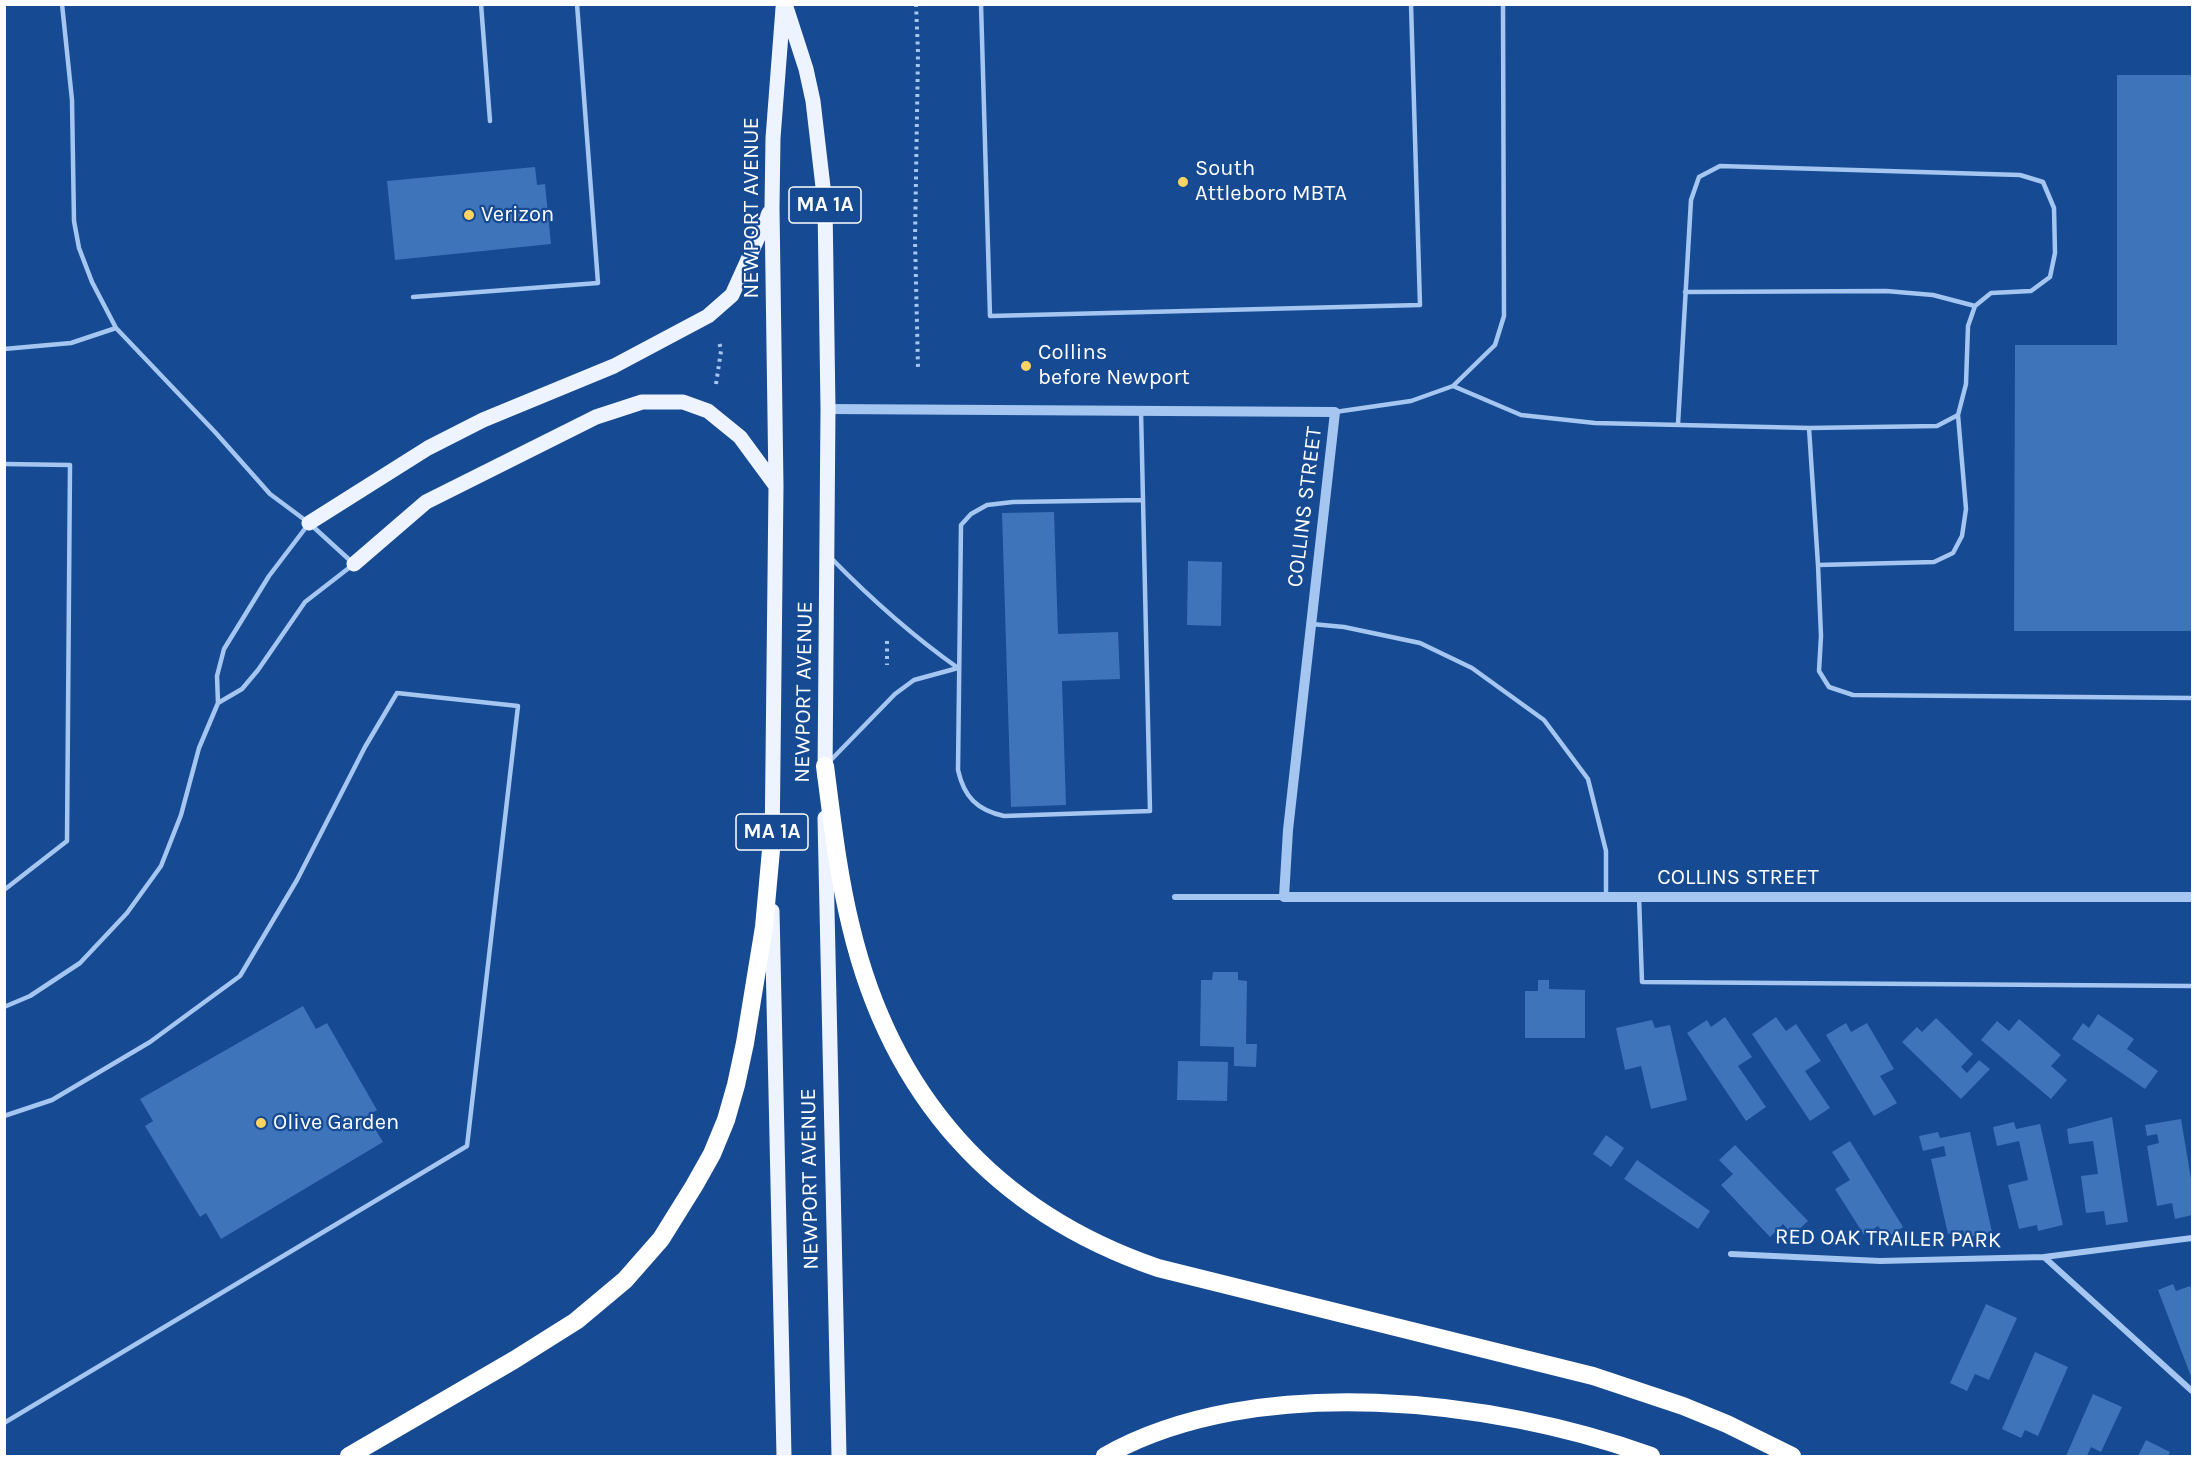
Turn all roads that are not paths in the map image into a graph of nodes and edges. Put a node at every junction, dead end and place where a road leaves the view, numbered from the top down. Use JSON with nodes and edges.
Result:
{"nodes":[{"id":1,"x":62,"y":4,"type":"edge"},
{"id":2,"x":482,"y":4,"type":"edge"},
{"id":3,"x":577,"y":4,"type":"edge"},
{"id":4,"x":784,"y":4,"type":"edge"},
{"id":5,"x":981,"y":4,"type":"edge"},
{"id":6,"x":1411,"y":4,"type":"edge"},
{"id":7,"x":1503,"y":4,"type":"edge"},
{"id":8,"x":490,"y":121,"type":"dead end"},
{"id":9,"x":772,"y":208,"type":"junction"},
{"id":10,"x":1685,"y":292,"type":"junction"},
{"id":11,"x":413,"y":297,"type":"dead end"},
{"id":12,"x":1975,"y":306,"type":"junction"},
{"id":13,"x":116,"y":328,"type":"junction"},
{"id":14,"x":4,"y":350,"type":"edge"},
{"id":15,"x":1453,"y":386,"type":"junction"},
{"id":16,"x":828,"y":409,"type":"junction"},
{"id":17,"x":1141,"y":411,"type":"junction"},
{"id":18,"x":1335,"y":412,"type":"junction"},
{"id":19,"x":1958,"y":415,"type":"junction"},
{"id":20,"x":1678,"y":424,"type":"junction"},
{"id":21,"x":1809,"y":428,"type":"junction"},
{"id":22,"x":4,"y":464,"type":"edge"},
{"id":23,"x":776,"y":486,"type":"junction"},
{"id":24,"x":1143,"y":500,"type":"junction"},
{"id":25,"x":309,"y":523,"type":"junction"},
{"id":26,"x":828,"y":555,"type":"junction"},
{"id":27,"x":354,"y":564,"type":"junction"},
{"id":28,"x":1818,"y":565,"type":"junction"},
{"id":29,"x":1311,"y":624,"type":"junction"},
{"id":30,"x":958,"y":668,"type":"junction"},
{"id":31,"x":2193,"y":698,"type":"edge"},
{"id":32,"x":218,"y":703,"type":"junction"},
{"id":33,"x":825,"y":766,"type":"junction"},
{"id":34,"x":772,"y":839,"type":"junction"},
{"id":35,"x":4,"y":890,"type":"edge"},
{"id":36,"x":1175,"y":897,"type":"dead end"},
{"id":37,"x":1284,"y":897,"type":"junction"},
{"id":38,"x":1606,"y":897,"type":"junction"},
{"id":39,"x":1639,"y":897,"type":"junction"},
{"id":40,"x":2193,"y":897,"type":"edge"},
{"id":41,"x":2193,"y":986,"type":"edge"},
{"id":42,"x":4,"y":1007,"type":"edge"},
{"id":43,"x":4,"y":1116,"type":"edge"},
{"id":44,"x":2193,"y":1238,"type":"edge"},
{"id":45,"x":1731,"y":1254,"type":"dead end"},
{"id":46,"x":2044,"y":1257,"type":"junction"},
{"id":47,"x":2193,"y":1391,"type":"edge"},
{"id":48,"x":4,"y":1424,"type":"edge"},
{"id":49,"x":349,"y":1456,"type":"edge"},
{"id":50,"x":784,"y":1456,"type":"edge"},
{"id":51,"x":839,"y":1456,"type":"edge"},
{"id":52,"x":1105,"y":1456,"type":"edge"},
{"id":53,"x":1651,"y":1456,"type":"edge"},
{"id":54,"x":1792,"y":1456,"type":"edge"}],
"edges":[{"from":1,"to":13,"type":"lane"},
{"from":2,"to":8,"type":"lane"},
{"from":3,"to":11,"type":"lane"},
{"from":4,"to":9,"type":"main road","name":"NEWPORT AVENUE","number":"MA 1A"},
{"from":4,"to":16,"type":"main road","name":"NEWPORT AVENUE","number":"MA 1A"},
{"from":5,"to":6,"type":"lane"},
{"from":7,"to":15,"type":"lane"},
{"from":9,"to":23,"type":"main road","name":"NEWPORT AVENUE","number":"MA 1A"},
{"from":9,"to":25,"type":"main road"},
{"from":10,"to":12,"type":"lane"},
{"from":10,"to":12,"type":"lane"},
{"from":10,"to":20,"type":"lane"},
{"from":12,"to":19,"type":"lane"},
{"from":13,"to":14,"type":"lane"},
{"from":13,"to":25,"type":"lane"},
{"from":15,"to":18,"type":"lane"},
{"from":15,"to":20,"type":"lane"},
{"from":16,"to":17,"type":"street","name":"COLLINS STREET"},
{"from":16,"to":26,"type":"main road","name":"NEWPORT AVENUE","number":"MA 1A"},
{"from":17,"to":18,"type":"street","name":"COLLINS STREET"},
{"from":17,"to":24,"type":"lane"},
{"from":18,"to":29,"type":"street","name":"COLLINS STREET"},
{"from":19,"to":21,"type":"lane"},
{"from":19,"to":28,"type":"lane"},
{"from":20,"to":21,"type":"lane"},
{"from":21,"to":28,"type":"lane"},
{"from":22,"to":35,"type":"lane"},
{"from":23,"to":27,"type":"main road"},
{"from":23,"to":34,"type":"main road","name":"NEWPORT AVENUE","number":"MA 1A"},
{"from":24,"to":30,"type":"lane"},
{"from":24,"to":30,"type":"lane"},
{"from":25,"to":27,"type":"lane"},
{"from":25,"to":32,"type":"lane"},
{"from":26,"to":30,"type":"lane"},
{"from":26,"to":33,"type":"main road","name":"NEWPORT AVENUE","number":"MA 1A"},
{"from":27,"to":32,"type":"lane"},
{"from":28,"to":31,"type":"lane"},
{"from":29,"to":37,"type":"street","name":"COLLINS STREET"},
{"from":29,"to":38,"type":"lane"},
{"from":30,"to":33,"type":"lane"},
{"from":32,"to":42,"type":"lane"},
{"from":33,"to":51,"type":"main road","name":"NEWPORT AVENUE","number":"MA 1A"},
{"from":33,"to":54,"type":"highway"},
{"from":34,"to":49,"type":"highway"},
{"from":34,"to":50,"type":"main road","name":"NEWPORT AVENUE","number":"MA 1A"},
{"from":36,"to":37,"type":"street","name":"COLLINS STREET"},
{"from":37,"to":38,"type":"street","name":"COLLINS STREET"},
{"from":38,"to":39,"type":"street","name":"COLLINS STREET"},
{"from":39,"to":40,"type":"street","name":"COLLINS STREET"},
{"from":39,"to":41,"type":"lane"},
{"from":43,"to":48,"type":"lane"},
{"from":44,"to":46,"type":"street","name":"RED OAK TRAILER PARK"},
{"from":45,"to":46,"type":"street","name":"RED OAK TRAILER PARK"},
{"from":46,"to":47,"type":"street"},
{"from":52,"to":53,"type":"highway"}]}
